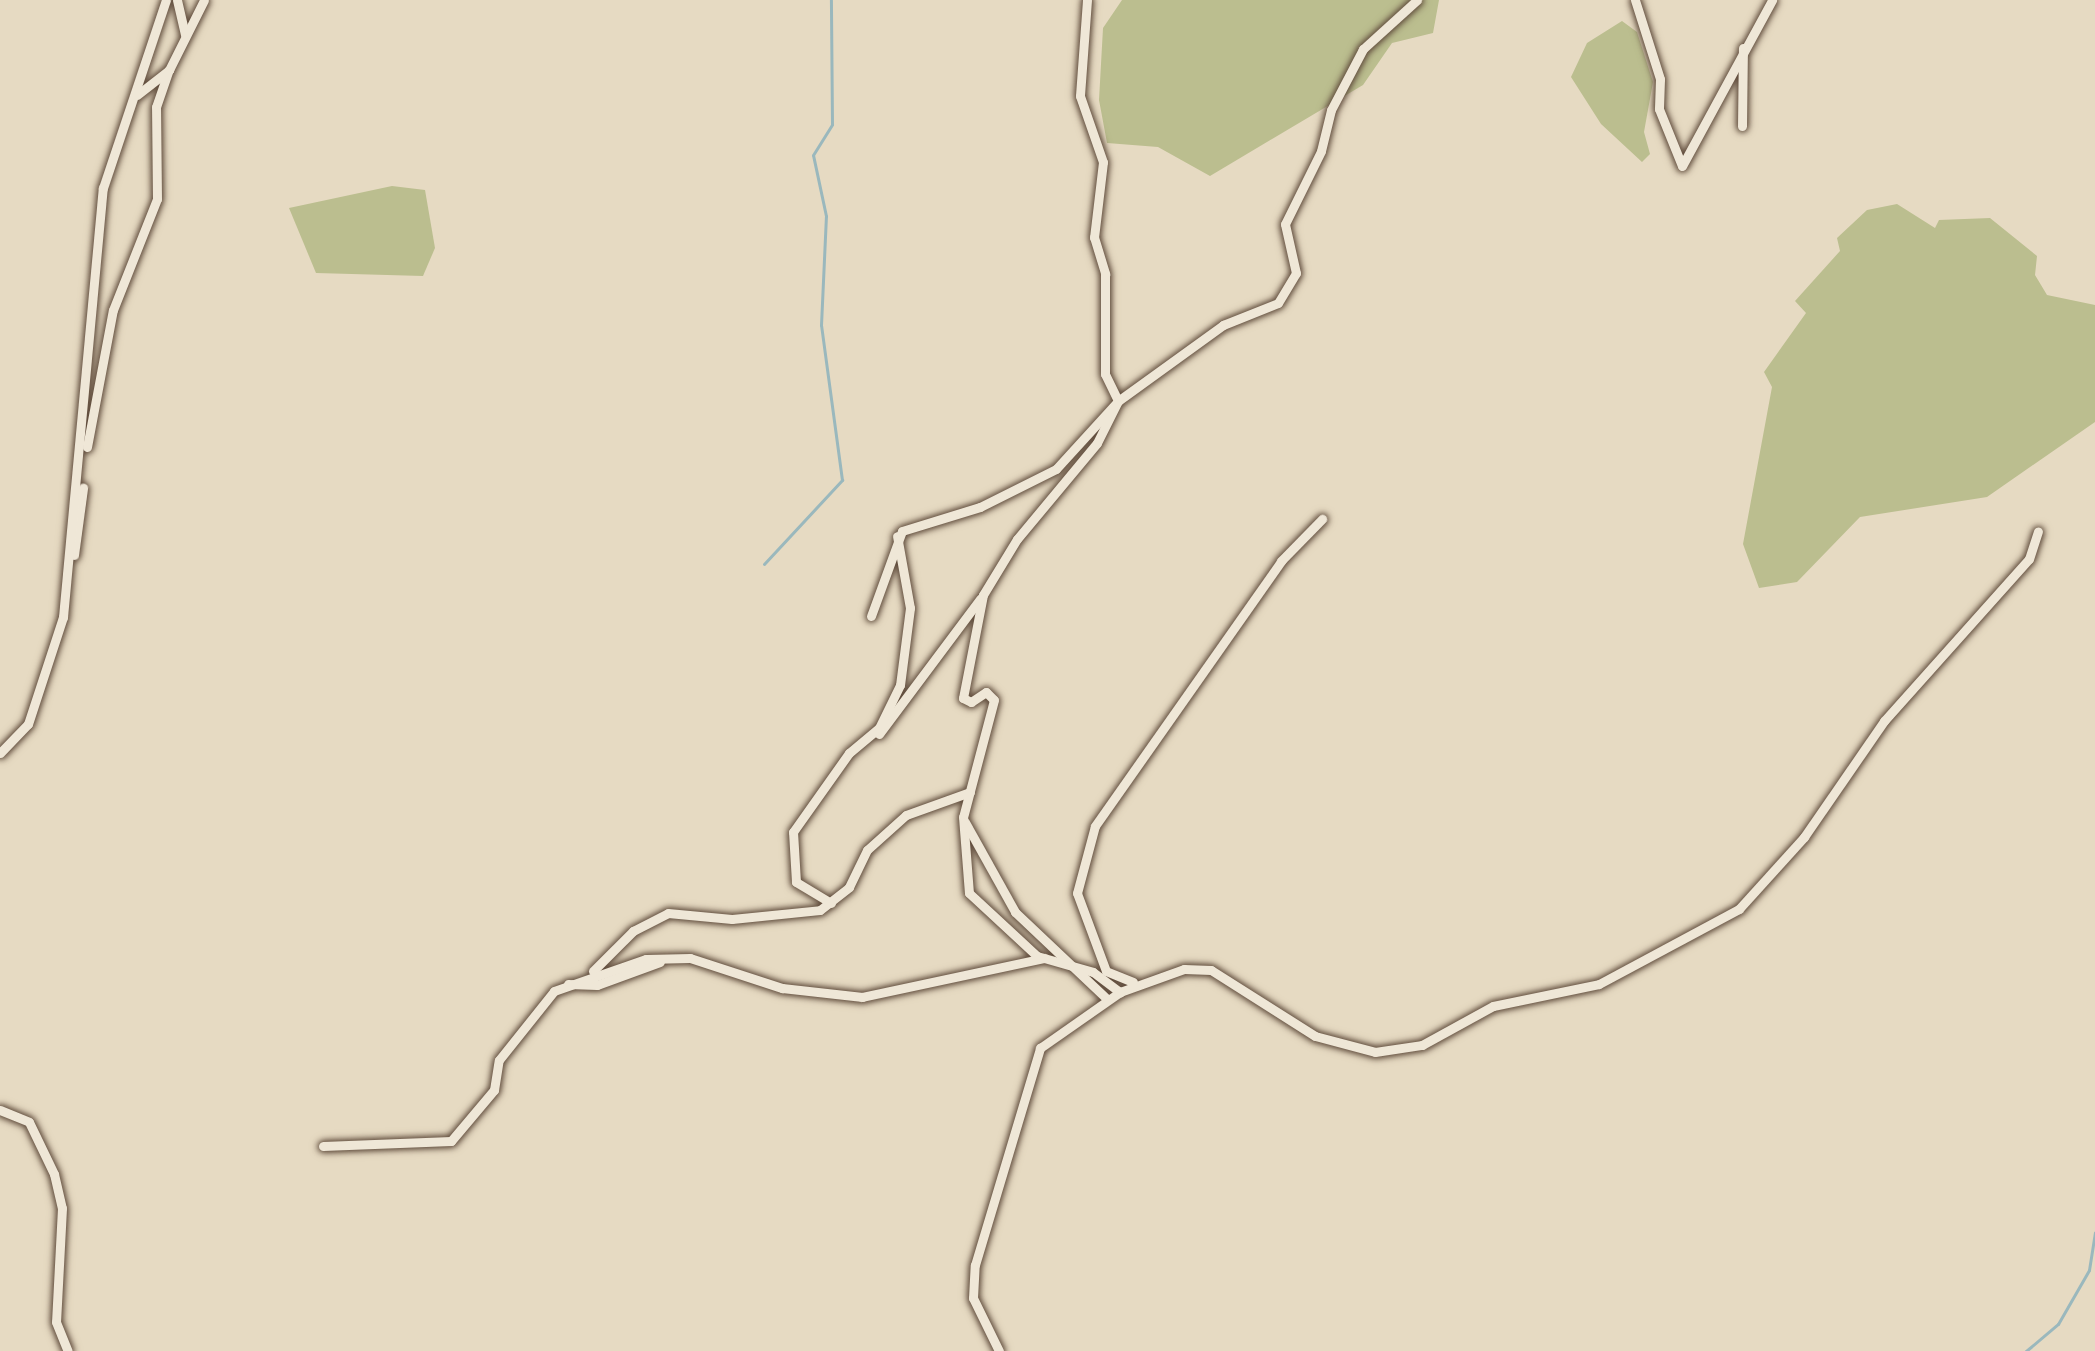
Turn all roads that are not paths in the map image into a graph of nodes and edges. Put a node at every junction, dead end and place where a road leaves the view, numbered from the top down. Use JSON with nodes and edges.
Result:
{"nodes":[{"id":1,"x":166,"y":0,"type":"edge"},
{"id":2,"x":177,"y":0,"type":"edge"},
{"id":3,"x":205,"y":0,"type":"edge"},
{"id":4,"x":1087,"y":0,"type":"edge"},
{"id":5,"x":1417,"y":0,"type":"edge"},
{"id":6,"x":1635,"y":0,"type":"edge"},
{"id":7,"x":1772,"y":0,"type":"edge"},
{"id":8,"x":185,"y":34,"type":"junction"},
{"id":9,"x":1743,"y":48,"type":"junction"},
{"id":10,"x":169,"y":70,"type":"junction"},
{"id":11,"x":136,"y":95,"type":"junction"},
{"id":12,"x":1742,"y":126,"type":"dead end"},
{"id":13,"x":1118,"y":401,"type":"junction"},
{"id":14,"x":83,"y":462,"type":"junction"},
{"id":15,"x":1322,"y":519,"type":"dead end"},
{"id":16,"x":2038,"y":531,"type":"dead end"},
{"id":17,"x":897,"y":536,"type":"junction"},
{"id":18,"x":983,"y":595,"type":"junction"},
{"id":19,"x":871,"y":616,"type":"dead end"},
{"id":20,"x":867,"y":742,"type":"junction"},
{"id":21,"x":0,"y":753,"type":"edge"},
{"id":22,"x":970,"y":792,"type":"junction"},
{"id":23,"x":963,"y":817,"type":"junction"},
{"id":24,"x":831,"y":903,"type":"junction"},
{"id":25,"x":1044,"y":958,"type":"junction"},
{"id":26,"x":661,"y":962,"type":"junction"},
{"id":27,"x":1067,"y":964,"type":"junction"},
{"id":28,"x":591,"y":974,"type":"junction"},
{"id":29,"x":1134,"y":982,"type":"junction"},
{"id":30,"x":568,"y":984,"type":"junction"},
{"id":31,"x":1120,"y":992,"type":"junction"},
{"id":32,"x":1107,"y":999,"type":"junction"},
{"id":33,"x":0,"y":1110,"type":"edge"},
{"id":34,"x":323,"y":1146,"type":"dead end"},
{"id":35,"x":68,"y":1351,"type":"edge"},
{"id":36,"x":999,"y":1351,"type":"edge"}],
"edges":[{"from":1,"to":11,"type":"street"},
{"from":2,"to":8,"type":"street"},
{"from":3,"to":8,"type":"street"},
{"from":4,"to":13,"type":"street"},
{"from":5,"to":13,"type":"street"},
{"from":6,"to":9,"type":"street"},
{"from":7,"to":9,"type":"street"},
{"from":8,"to":10,"type":"street"},
{"from":9,"to":12,"type":"street"},
{"from":10,"to":11,"type":"street"},
{"from":10,"to":14,"type":"street"},
{"from":11,"to":14,"type":"street"},
{"from":13,"to":17,"type":"street"},
{"from":13,"to":18,"type":"street"},
{"from":14,"to":21,"type":"street"},
{"from":15,"to":29,"type":"street"},
{"from":16,"to":29,"type":"street"},
{"from":17,"to":19,"type":"street"},
{"from":17,"to":20,"type":"street"},
{"from":18,"to":20,"type":"street"},
{"from":18,"to":22,"type":"street"},
{"from":20,"to":24,"type":"street"},
{"from":22,"to":23,"type":"street"},
{"from":22,"to":24,"type":"street"},
{"from":23,"to":25,"type":"street"},
{"from":23,"to":27,"type":"street"},
{"from":24,"to":28,"type":"street"},
{"from":25,"to":26,"type":"street"},
{"from":25,"to":27,"type":"street"},
{"from":26,"to":28,"type":"street"},
{"from":26,"to":30,"type":"street"},
{"from":27,"to":31,"type":"street"},
{"from":27,"to":32,"type":"street"},
{"from":28,"to":30,"type":"street"},
{"from":29,"to":31,"type":"street"},
{"from":30,"to":34,"type":"street"},
{"from":31,"to":32,"type":"street"},
{"from":32,"to":36,"type":"street"},
{"from":33,"to":35,"type":"street"}]}
